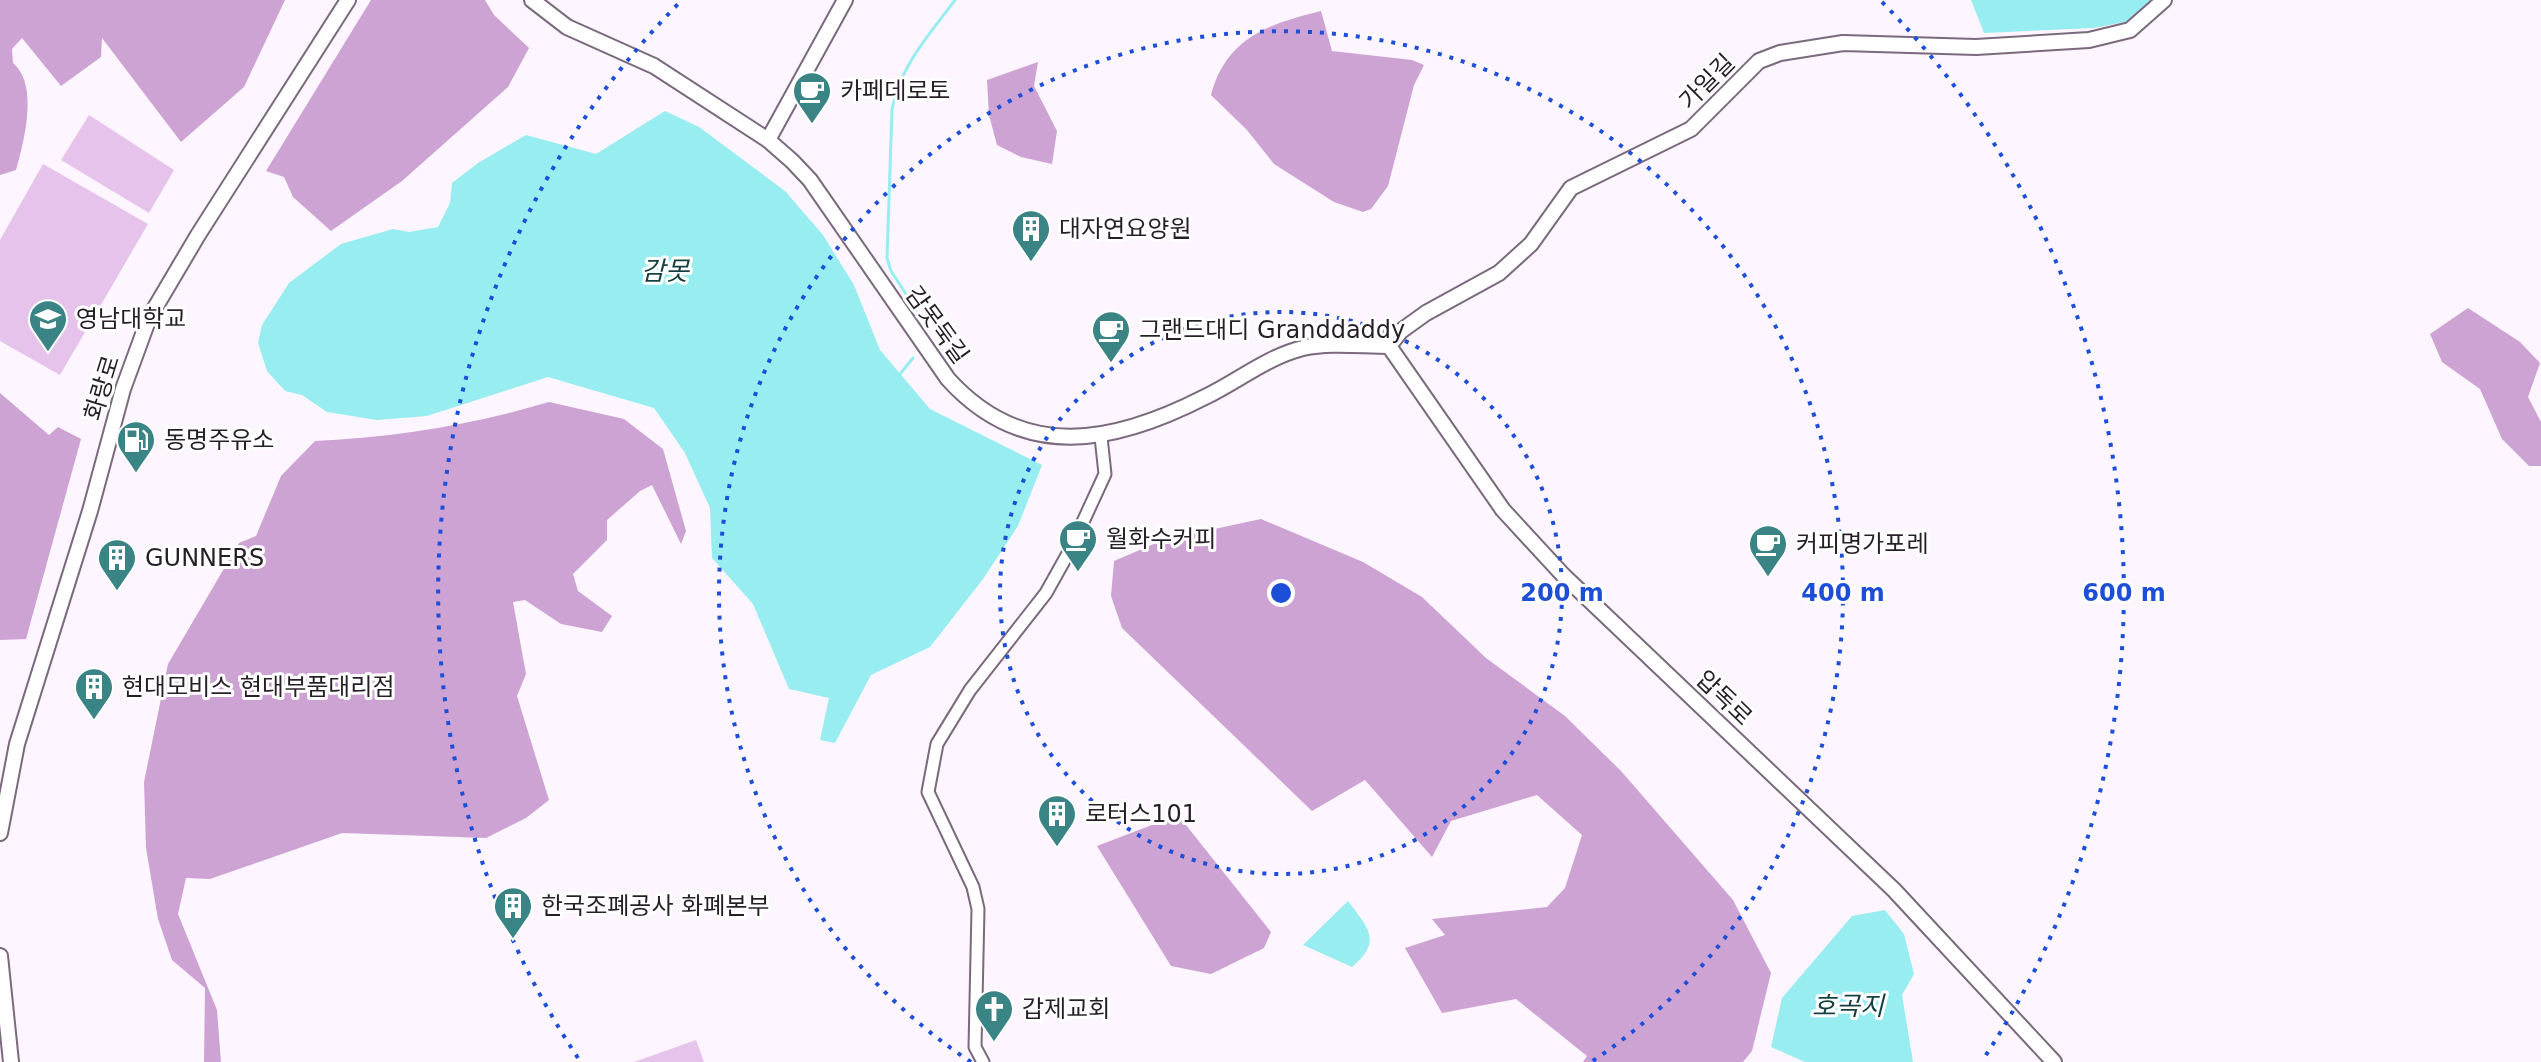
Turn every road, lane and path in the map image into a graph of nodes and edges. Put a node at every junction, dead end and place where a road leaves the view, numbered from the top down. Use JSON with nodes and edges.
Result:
{"nodes":[{"id":1,"x":348,"y":0,"type":"edge"},
{"id":2,"x":532,"y":0,"type":"edge"},
{"id":3,"x":845,"y":0,"type":"edge"},
{"id":4,"x":2164,"y":0,"type":"edge"},
{"id":5,"x":768,"y":140,"type":"junction"},
{"id":6,"x":1389,"y":346,"type":"junction"},
{"id":7,"x":1101,"y":437,"type":"junction"},
{"id":8,"x":0,"y":833,"type":"edge"},
{"id":9,"x":0,"y":956,"type":"edge"},
{"id":10,"x":11,"y":1062,"type":"edge"},
{"id":11,"x":983,"y":1062,"type":"edge"},
{"id":12,"x":2054,"y":1062,"type":"edge"}],
"edges":[{"from":1,"to":8,"type":"street","name":"화랑로"},
{"from":2,"to":5,"type":"street","name":"감못둑길"},
{"from":3,"to":5,"type":"street"},
{"from":4,"to":6,"type":"street","name":"가일길"},
{"from":5,"to":7,"type":"street","name":"감못둑길"},
{"from":6,"to":7,"type":"street","name":"감못둑길"},
{"from":6,"to":12,"type":"street","name":"압독로"},
{"from":7,"to":11,"type":"street"},
{"from":9,"to":10,"type":"street"}]}
